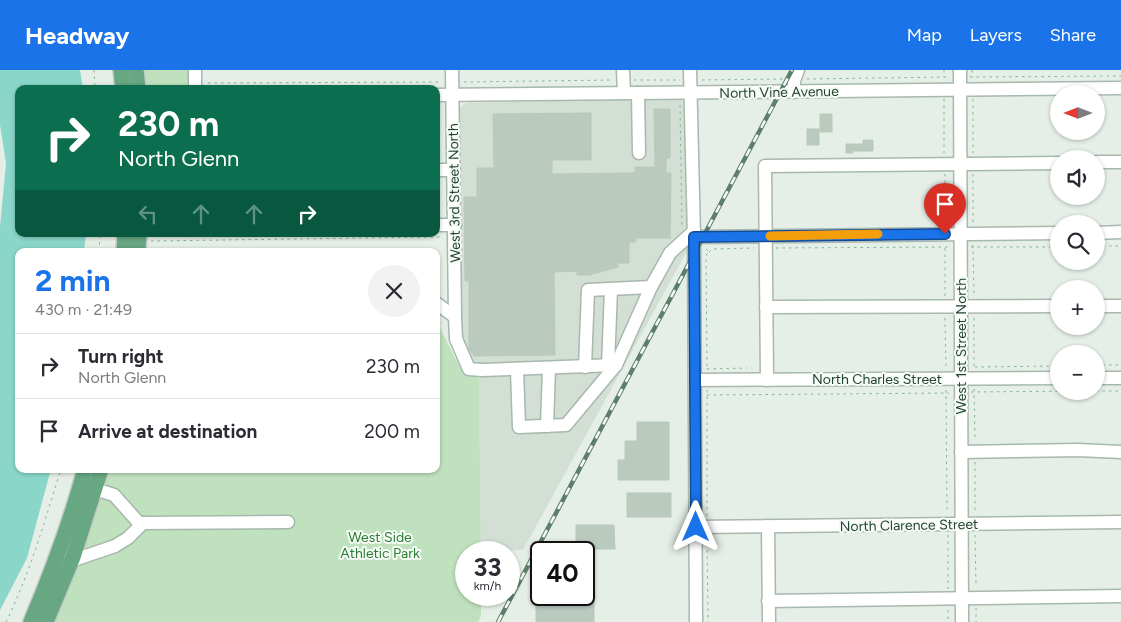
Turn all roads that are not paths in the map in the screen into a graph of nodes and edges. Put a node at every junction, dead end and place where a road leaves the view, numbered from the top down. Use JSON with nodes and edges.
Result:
{"nodes":[{"id":1,"x":121,"y":70,"type":"edge"},
{"id":2,"x":136,"y":70,"type":"edge"},
{"id":3,"x":195,"y":70,"type":"edge"},
{"id":4,"x":452,"y":70,"type":"edge"},
{"id":5,"x":623,"y":70,"type":"edge"},
{"id":6,"x":959,"y":75,"type":"edge"},
{"id":7,"x":690,"y":77,"type":"edge"},
{"id":8,"x":796,"y":80,"type":"edge"},
{"id":9,"x":123,"y":85,"type":"edge"},
{"id":10,"x":138,"y":85,"type":"edge"},
{"id":11,"x":195,"y":85,"type":"edge"},
{"id":12,"x":1121,"y":88,"type":"edge"},
{"id":13,"x":960,"y":89,"type":"junction"},
{"id":14,"x":624,"y":93,"type":"junction"},
{"id":15,"x":638,"y":93,"type":"junction"},
{"id":16,"x":440,"y":95,"type":"edge"},
{"id":17,"x":452,"y":95,"type":"junction"},
{"id":18,"x":685,"y":96,"type":"junction"},
{"id":19,"x":639,"y":153,"type":"dead end"},
{"id":20,"x":1050,"y":162,"type":"edge"},
{"id":21,"x":1105,"y":162,"type":"edge"},
{"id":22,"x":1121,"y":162,"type":"edge"},
{"id":23,"x":960,"y":164,"type":"junction"},
{"id":24,"x":440,"y":170,"type":"edge"},
{"id":25,"x":454,"y":170,"type":"junction"},
{"id":26,"x":440,"y":225,"type":"edge"},
{"id":27,"x":455,"y":225,"type":"junction"},
{"id":28,"x":1105,"y":232,"type":"edge"},
{"id":29,"x":1121,"y":232,"type":"edge"},
{"id":30,"x":960,"y":233,"type":"junction"},
{"id":31,"x":1050,"y":233,"type":"edge"},
{"id":32,"x":690,"y":237,"type":"junction"},
{"id":33,"x":766,"y":242,"type":"junction"},
{"id":34,"x":650,"y":287,"type":"junction"},
{"id":35,"x":611,"y":289,"type":"junction"},
{"id":36,"x":440,"y":306,"type":"edge"},
{"id":37,"x":960,"y":306,"type":"junction"},
{"id":38,"x":1050,"y":306,"type":"edge"},
{"id":39,"x":1105,"y":306,"type":"edge"},
{"id":40,"x":1121,"y":306,"type":"edge"},
{"id":41,"x":766,"y":307,"type":"junction"},
{"id":42,"x":454,"y":317,"type":"junction"},
{"id":43,"x":612,"y":366,"type":"junction"},
{"id":44,"x":586,"y":367,"type":"junction"},
{"id":45,"x":549,"y":368,"type":"junction"},
{"id":46,"x":517,"y":369,"type":"junction"},
{"id":47,"x":1050,"y":378,"type":"edge"},
{"id":48,"x":1105,"y":378,"type":"edge"},
{"id":49,"x":1121,"y":378,"type":"edge"},
{"id":50,"x":961,"y":379,"type":"junction"},
{"id":51,"x":695,"y":380,"type":"junction"},
{"id":52,"x":767,"y":380,"type":"junction"},
{"id":53,"x":547,"y":426,"type":"junction"},
{"id":54,"x":961,"y":452,"type":"junction"},
{"id":55,"x":1121,"y":452,"type":"edge"},
{"id":56,"x":85,"y":473,"type":"edge"},
{"id":57,"x":100,"y":473,"type":"edge"},
{"id":58,"x":95,"y":489,"type":"junction"},
{"id":59,"x":288,"y":522,"type":"dead end"},
{"id":60,"x":1121,"y":522,"type":"edge"},
{"id":61,"x":143,"y":523,"type":"junction"},
{"id":62,"x":962,"y":524,"type":"junction"},
{"id":63,"x":768,"y":526,"type":"junction"},
{"id":64,"x":702,"y":527,"type":"junction"},
{"id":65,"x":72,"y":561,"type":"junction"},
{"id":66,"x":1121,"y":596,"type":"edge"},
{"id":67,"x":962,"y":598,"type":"junction"},
{"id":68,"x":768,"y":601,"type":"junction"},
{"id":69,"x":31,"y":622,"type":"edge"},
{"id":70,"x":46,"y":622,"type":"edge"},
{"id":71,"x":696,"y":622,"type":"edge"},
{"id":72,"x":768,"y":622,"type":"edge"},
{"id":73,"x":962,"y":622,"type":"edge"}],
"edges":[{"from":1,"to":9,"type":"main road"},
{"from":2,"to":10,"type":"main road"},
{"from":3,"to":11,"type":"street"},
{"from":4,"to":17,"type":"street","name":"West 3rd Street North"},
{"from":5,"to":14,"type":"street"},
{"from":6,"to":13,"type":"street","name":"West 1st Street North"},
{"from":7,"to":18,"type":"street"},
{"from":8,"to":13,"type":"street","name":"North Vine Avenue"},
{"from":8,"to":18,"type":"street","name":"North Vine Avenue"},
{"from":12,"to":13,"type":"street","name":"North Vine Avenue"},
{"from":13,"to":23,"type":"street","name":"West 1st Street North"},
{"from":14,"to":15,"type":"street","name":"North Vine Avenue"},
{"from":14,"to":17,"type":"street","name":"North Vine Avenue"},
{"from":15,"to":18,"type":"street","name":"North Vine Avenue"},
{"from":15,"to":19,"type":"street"},
{"from":16,"to":17,"type":"street","name":"North Vine Avenue"},
{"from":17,"to":25,"type":"street","name":"West 3rd Street North"},
{"from":18,"to":32,"type":"street"},
{"from":20,"to":23,"type":"street"},
{"from":21,"to":22,"type":"street"},
{"from":23,"to":30,"type":"street","name":"West 1st Street North"},
{"from":23,"to":33,"type":"street"},
{"from":24,"to":25,"type":"street"},
{"from":25,"to":27,"type":"street","name":"West 3rd Street North"},
{"from":26,"to":27,"type":"street"},
{"from":27,"to":42,"type":"street","name":"West 3rd Street North"},
{"from":28,"to":29,"type":"street"},
{"from":30,"to":31,"type":"street"},
{"from":30,"to":33,"type":"street"},
{"from":30,"to":37,"type":"street","name":"West 1st Street North"},
{"from":32,"to":33,"type":"street"},
{"from":32,"to":34,"type":"street"},
{"from":32,"to":51,"type":"street"},
{"from":33,"to":41,"type":"street"},
{"from":34,"to":35,"type":"street"},
{"from":34,"to":43,"type":"street"},
{"from":35,"to":43,"type":"street"},
{"from":35,"to":44,"type":"street"},
{"from":36,"to":42,"type":"street"},
{"from":37,"to":38,"type":"street"},
{"from":37,"to":41,"type":"street"},
{"from":37,"to":50,"type":"street","name":"West 1st Street North"},
{"from":39,"to":40,"type":"street"},
{"from":41,"to":52,"type":"street"},
{"from":42,"to":46,"type":"street","name":"West 3rd Street North"},
{"from":43,"to":44,"type":"street"},
{"from":43,"to":53,"type":"street"},
{"from":44,"to":45,"type":"street"},
{"from":45,"to":46,"type":"street"},
{"from":45,"to":53,"type":"street"},
{"from":46,"to":53,"type":"street"},
{"from":47,"to":50,"type":"street","name":"North Charles Street"},
{"from":48,"to":49,"type":"street"},
{"from":50,"to":52,"type":"street","name":"North Charles Street"},
{"from":50,"to":54,"type":"street","name":"West 1st Street North"},
{"from":51,"to":52,"type":"street","name":"North Charles Street"},
{"from":51,"to":64,"type":"street"},
{"from":54,"to":55,"type":"street"},
{"from":54,"to":62,"type":"street","name":"West 1st Street North"},
{"from":56,"to":69,"type":"main road"},
{"from":57,"to":58,"type":"main road"},
{"from":58,"to":61,"type":"street"},
{"from":58,"to":65,"type":"main road"},
{"from":59,"to":61,"type":"street"},
{"from":60,"to":62,"type":"street","name":"North Clarence Street"},
{"from":61,"to":65,"type":"street"},
{"from":62,"to":63,"type":"street","name":"North Clarence Street"},
{"from":62,"to":67,"type":"street","name":"West 1st Street North"},
{"from":63,"to":64,"type":"street","name":"North Clarence Street"},
{"from":63,"to":68,"type":"street"},
{"from":64,"to":71,"type":"street"},
{"from":65,"to":70,"type":"main road"},
{"from":66,"to":67,"type":"street"},
{"from":67,"to":68,"type":"street"},
{"from":67,"to":73,"type":"street","name":"West 1st Street North"},
{"from":68,"to":72,"type":"street"}]}
